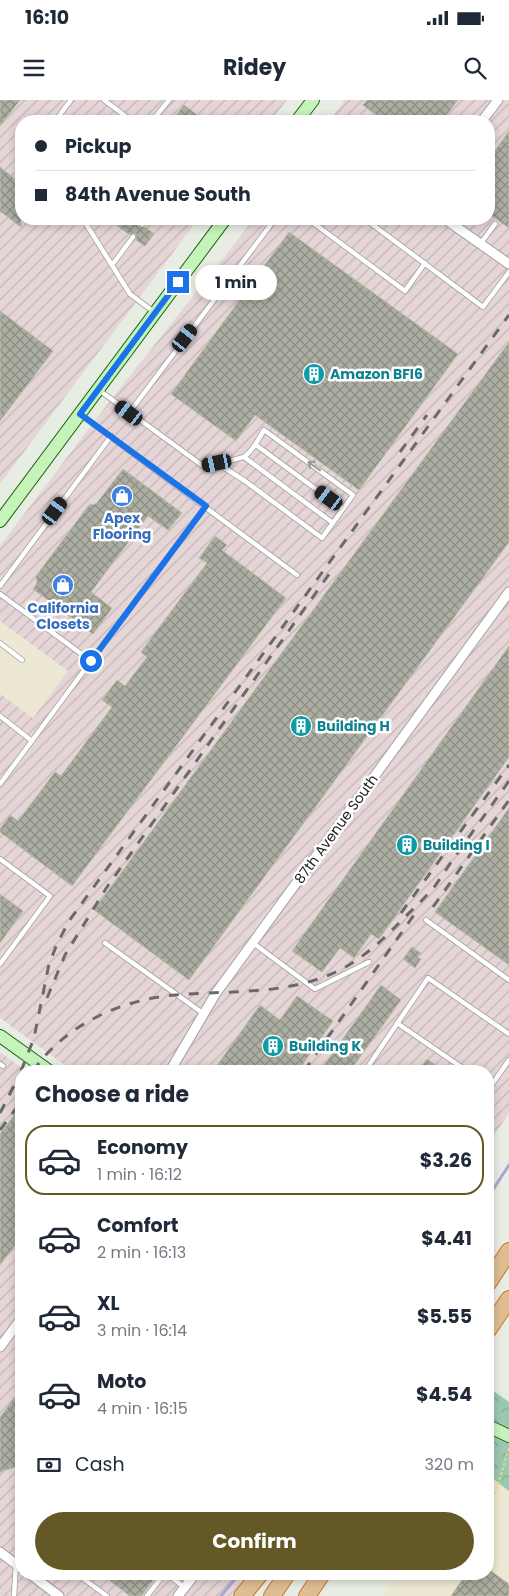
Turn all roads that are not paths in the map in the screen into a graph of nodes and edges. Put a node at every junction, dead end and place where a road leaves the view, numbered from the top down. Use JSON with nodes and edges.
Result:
{"nodes":[{"id":1,"x":71,"y":100,"type":"edge"},
{"id":2,"x":104,"y":100,"type":"edge"},
{"id":3,"x":169,"y":100,"type":"edge"},
{"id":4,"x":313,"y":100,"type":"edge"},
{"id":5,"x":498,"y":100,"type":"edge"},
{"id":6,"x":60,"y":115,"type":"edge"},
{"id":7,"x":124,"y":115,"type":"edge"},
{"id":8,"x":157,"y":115,"type":"edge"},
{"id":9,"x":304,"y":115,"type":"edge"},
{"id":10,"x":487,"y":115,"type":"edge"},
{"id":11,"x":86,"y":225,"type":"edge"},
{"id":12,"x":220,"y":225,"type":"edge"},
{"id":13,"x":270,"y":225,"type":"edge"},
{"id":14,"x":316,"y":225,"type":"edge"},
{"id":15,"x":373,"y":225,"type":"edge"},
{"id":16,"x":460,"y":225,"type":"edge"},
{"id":17,"x":494,"y":225,"type":"edge"},
{"id":18,"x":133,"y":237,"type":"dead end"},
{"id":19,"x":480,"y":244,"type":"junction"},
{"id":20,"x":508,"y":261,"type":"edge"},
{"id":21,"x":425,"y":264,"type":"junction"},
{"id":22,"x":112,"y":265,"type":"junction"},
{"id":23,"x":509,"y":272,"type":"edge"},
{"id":24,"x":154,"y":313,"type":"junction"},
{"id":25,"x":98,"y":389,"type":"junction"},
{"id":26,"x":129,"y":413,"type":"junction"},
{"id":27,"x":80,"y":414,"type":"junction"},
{"id":28,"x":111,"y":436,"type":"junction"},
{"id":29,"x":256,"y":445,"type":"junction"},
{"id":30,"x":244,"y":457,"type":"junction"},
{"id":31,"x":217,"y":463,"type":"junction"},
{"id":32,"x":206,"y":506,"type":"junction"},
{"id":33,"x":343,"y":509,"type":"junction"},
{"id":34,"x":0,"y":521,"type":"edge"},
{"id":35,"x":333,"y":523,"type":"junction"},
{"id":36,"x":297,"y":575,"type":"dead end"},
{"id":37,"x":0,"y":586,"type":"edge"},
{"id":38,"x":509,"y":592,"type":"edge"},
{"id":39,"x":0,"y":594,"type":"edge"},
{"id":40,"x":0,"y":643,"type":"edge"},
{"id":41,"x":22,"y":660,"type":"dead end"},
{"id":42,"x":91,"y":661,"type":"junction"},
{"id":43,"x":0,"y":716,"type":"edge"},
{"id":44,"x":32,"y":740,"type":"junction"},
{"id":45,"x":0,"y":784,"type":"edge"},
{"id":46,"x":0,"y":858,"type":"edge"},
{"id":47,"x":426,"y":920,"type":"dead end"},
{"id":48,"x":105,"y":943,"type":"dead end"},
{"id":49,"x":253,"y":943,"type":"junction"},
{"id":50,"x":369,"y":962,"type":"dead end"},
{"id":51,"x":0,"y":964,"type":"edge"},
{"id":52,"x":509,"y":980,"type":"edge"},
{"id":53,"x":204,"y":1014,"type":"junction"},
{"id":54,"x":398,"y":1023,"type":"junction"},
{"id":55,"x":509,"y":1034,"type":"edge"},
{"id":56,"x":0,"y":1036,"type":"edge"},
{"id":57,"x":509,"y":1060,"type":"edge"},
{"id":58,"x":41,"y":1065,"type":"edge"},
{"id":59,"x":174,"y":1065,"type":"edge"},
{"id":60,"x":369,"y":1065,"type":"edge"},
{"id":61,"x":458,"y":1065,"type":"edge"},
{"id":62,"x":494,"y":1079,"type":"edge"},
{"id":63,"x":509,"y":1252,"type":"edge"},
{"id":64,"x":494,"y":1274,"type":"edge"},
{"id":65,"x":509,"y":1299,"type":"edge"},
{"id":66,"x":494,"y":1321,"type":"edge"},
{"id":67,"x":15,"y":1327,"type":"edge"},
{"id":68,"x":0,"y":1347,"type":"edge"},
{"id":69,"x":494,"y":1429,"type":"edge"},
{"id":70,"x":509,"y":1436,"type":"edge"},
{"id":71,"x":0,"y":1552,"type":"edge"},
{"id":72,"x":15,"y":1560,"type":"edge"},
{"id":73,"x":16,"y":1580,"type":"edge"},
{"id":74,"x":38,"y":1580,"type":"edge"},
{"id":75,"x":86,"y":1580,"type":"edge"},
{"id":76,"x":160,"y":1580,"type":"edge"},
{"id":77,"x":173,"y":1580,"type":"edge"},
{"id":78,"x":190,"y":1580,"type":"edge"},
{"id":79,"x":255,"y":1580,"type":"edge"},
{"id":80,"x":283,"y":1580,"type":"edge"},
{"id":81,"x":318,"y":1580,"type":"edge"},
{"id":82,"x":184,"y":1588,"type":"junction"},
{"id":83,"x":14,"y":1596,"type":"edge"},
{"id":84,"x":59,"y":1596,"type":"edge"},
{"id":85,"x":107,"y":1596,"type":"edge"},
{"id":86,"x":148,"y":1596,"type":"edge"},
{"id":87,"x":178,"y":1596,"type":"edge"},
{"id":88,"x":242,"y":1596,"type":"edge"},
{"id":89,"x":272,"y":1596,"type":"edge"},
{"id":90,"x":307,"y":1596,"type":"edge"}],
"edges":[{"from":1,"to":6,"type":"lane"},
{"from":2,"to":7,"type":"lane"},
{"from":3,"to":8,"type":"lane"},
{"from":4,"to":9,"type":"main road"},
{"from":5,"to":10,"type":"street"},
{"from":11,"to":22,"type":"lane"},
{"from":12,"to":24,"type":"main road"},
{"from":13,"to":26,"type":"lane"},
{"from":14,"to":21,"type":"lane"},
{"from":15,"to":21,"type":"lane"},
{"from":16,"to":19,"type":"street"},
{"from":17,"to":19,"type":"lane"},
{"from":18,"to":22,"type":"lane"},
{"from":19,"to":20,"type":"street"},
{"from":21,"to":23,"type":"lane"},
{"from":22,"to":24,"type":"lane"},
{"from":24,"to":25,"type":"main road"},
{"from":25,"to":26,"type":"lane"},
{"from":25,"to":27,"type":"main road"},
{"from":26,"to":31,"type":"lane"},
{"from":27,"to":28,"type":"lane"},
{"from":27,"to":34,"type":"main road"},
{"from":28,"to":32,"type":"lane"},
{"from":28,"to":37,"type":"lane"},
{"from":29,"to":30,"type":"lane"},
{"from":29,"to":33,"type":"lane"},
{"from":33,"to":29,"type":"lane","one_way":true},
{"from":30,"to":31,"type":"lane"},
{"from":30,"to":35,"type":"lane"},
{"from":31,"to":35,"type":"lane"},
{"from":32,"to":36,"type":"lane"},
{"from":32,"to":42,"type":"lane"},
{"from":33,"to":35,"type":"lane"},
{"from":38,"to":49,"type":"street","name":"87th Avenue South"},
{"from":39,"to":42,"type":"lane"},
{"from":40,"to":41,"type":"lane"},
{"from":42,"to":44,"type":"lane"},
{"from":43,"to":44,"type":"lane"},
{"from":44,"to":45,"type":"lane"},
{"from":46,"to":51,"type":"lane"},
{"from":47,"to":52,"type":"lane"},
{"from":48,"to":53,"type":"lane"},
{"from":49,"to":50,"type":"lane"},
{"from":49,"to":53,"type":"street","name":"87th Avenue South"},
{"from":53,"to":59,"type":"street","name":"87th Avenue South"},
{"from":54,"to":55,"type":"lane"},
{"from":54,"to":60,"type":"lane"},
{"from":54,"to":61,"type":"lane"},
{"from":56,"to":58,"type":"main road"},
{"from":57,"to":62,"type":"lane"},
{"from":63,"to":64,"type":"highway"},
{"from":65,"to":66,"type":"highway"},
{"from":67,"to":68,"type":"street"},
{"from":69,"to":70,"type":"main road"},
{"from":71,"to":72,"type":"street"},
{"from":73,"to":83,"type":"lane"},
{"from":74,"to":84,"type":"street"},
{"from":75,"to":85,"type":"lane"},
{"from":76,"to":86,"type":"lane"},
{"from":77,"to":82,"type":"lane"},
{"from":78,"to":82,"type":"street"},
{"from":79,"to":88,"type":"highway"},
{"from":80,"to":89,"type":"highway"},
{"from":81,"to":90,"type":"highway"},
{"from":82,"to":87,"type":"street"}]}
